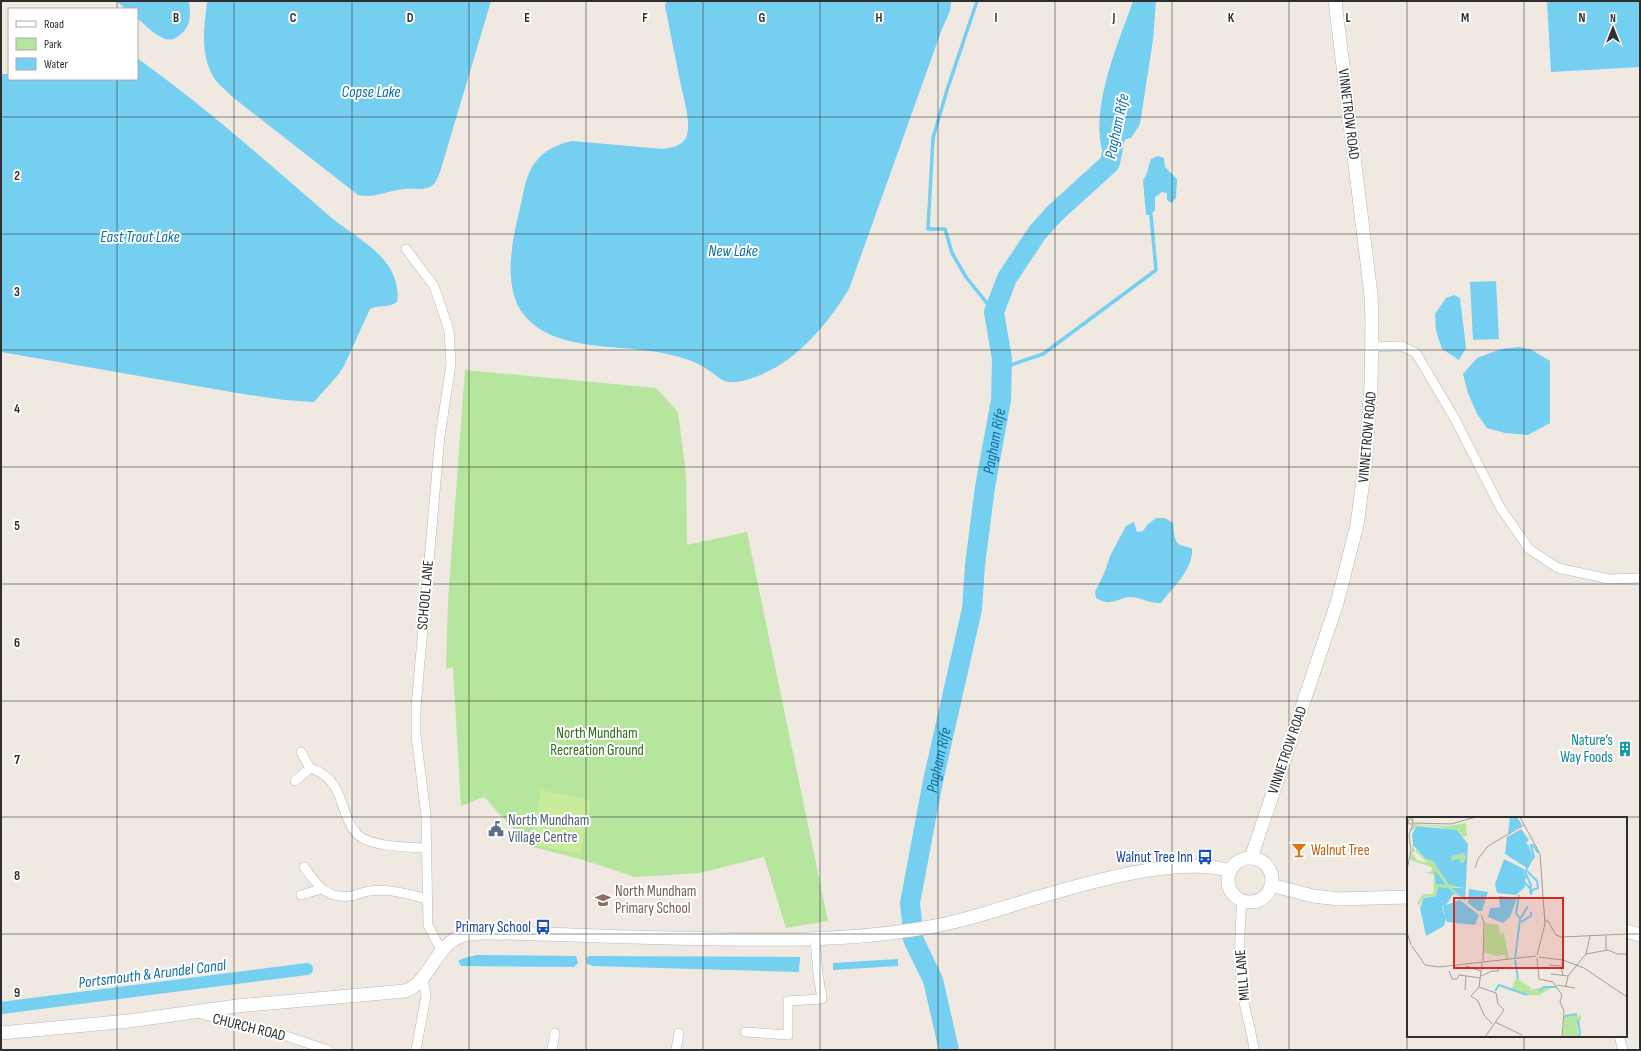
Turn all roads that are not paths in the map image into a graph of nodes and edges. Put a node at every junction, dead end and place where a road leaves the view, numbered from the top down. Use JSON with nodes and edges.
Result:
{"nodes":[{"id":1,"x":1335,"y":1,"type":"edge"},
{"id":2,"x":406,"y":249,"type":"dead end"},
{"id":3,"x":1372,"y":347,"type":"junction"},
{"id":4,"x":1640,"y":578,"type":"edge"},
{"id":5,"x":301,"y":752,"type":"dead end"},
{"id":6,"x":310,"y":768,"type":"junction"},
{"id":7,"x":295,"y":781,"type":"dead end"},
{"id":8,"x":426,"y":848,"type":"junction"},
{"id":9,"x":1251,"y":858,"type":"junction"},
{"id":10,"x":304,"y":867,"type":"dead end"},
{"id":11,"x":1230,"y":871,"type":"junction"},
{"id":12,"x":1271,"y":885,"type":"junction"},
{"id":13,"x":321,"y":889,"type":"junction"},
{"id":14,"x":301,"y":895,"type":"dead end"},
{"id":15,"x":1407,"y":896,"type":"edge"},
{"id":16,"x":427,"y":899,"type":"junction"},
{"id":17,"x":1242,"y":900,"type":"junction"},
{"id":18,"x":1627,"y":931,"type":"edge"},
{"id":19,"x":1640,"y":935,"type":"edge"},
{"id":20,"x":815,"y":938,"type":"junction"},
{"id":21,"x":441,"y":950,"type":"junction"},
{"id":22,"x":423,"y":977,"type":"junction"},
{"id":23,"x":192,"y":1012,"type":"junction"},
{"id":24,"x":745,"y":1032,"type":"dead end"},
{"id":25,"x":555,"y":1033,"type":"dead end"},
{"id":26,"x":679,"y":1033,"type":"dead end"},
{"id":27,"x":1,"y":1034,"type":"edge"},
{"id":28,"x":1619,"y":1037,"type":"edge"},
{"id":29,"x":328,"y":1050,"type":"edge"},
{"id":30,"x":416,"y":1050,"type":"edge"},
{"id":31,"x":552,"y":1050,"type":"edge"},
{"id":32,"x":676,"y":1050,"type":"edge"},
{"id":33,"x":1254,"y":1050,"type":"edge"},
{"id":34,"x":1623,"y":1050,"type":"edge"}],
"edges":[{"from":1,"to":3,"type":"main road","name":"VINNETROW ROAD"},
{"from":2,"to":8,"type":"street","name":"SCHOOL LANE"},
{"from":3,"to":4,"type":"street"},
{"from":3,"to":9,"type":"main road","name":"VINNETROW ROAD"},
{"from":5,"to":6,"type":"street"},
{"from":6,"to":7,"type":"street"},
{"from":6,"to":8,"type":"street"},
{"from":8,"to":16,"type":"street","name":"SCHOOL LANE"},
{"from":9,"to":11,"type":"main road"},
{"from":9,"to":12,"type":"main road"},
{"from":10,"to":13,"type":"street"},
{"from":11,"to":17,"type":"main road"},
{"from":11,"to":20,"type":"main road"},
{"from":12,"to":15,"type":"main road"},
{"from":12,"to":17,"type":"main road"},
{"from":13,"to":14,"type":"street"},
{"from":13,"to":16,"type":"street"},
{"from":16,"to":21,"type":"street","name":"SCHOOL LANE"},
{"from":17,"to":33,"type":"street","name":"MILL LANE"},
{"from":18,"to":19,"type":"main road"},
{"from":20,"to":21,"type":"main road"},
{"from":20,"to":24,"type":"street"},
{"from":21,"to":22,"type":"main road"},
{"from":22,"to":23,"type":"main road"},
{"from":22,"to":30,"type":"street"},
{"from":23,"to":27,"type":"main road"},
{"from":23,"to":29,"type":"street","name":"CHURCH ROAD"},
{"from":25,"to":31,"type":"street"},
{"from":26,"to":32,"type":"street"},
{"from":28,"to":34,"type":"street"}]}
